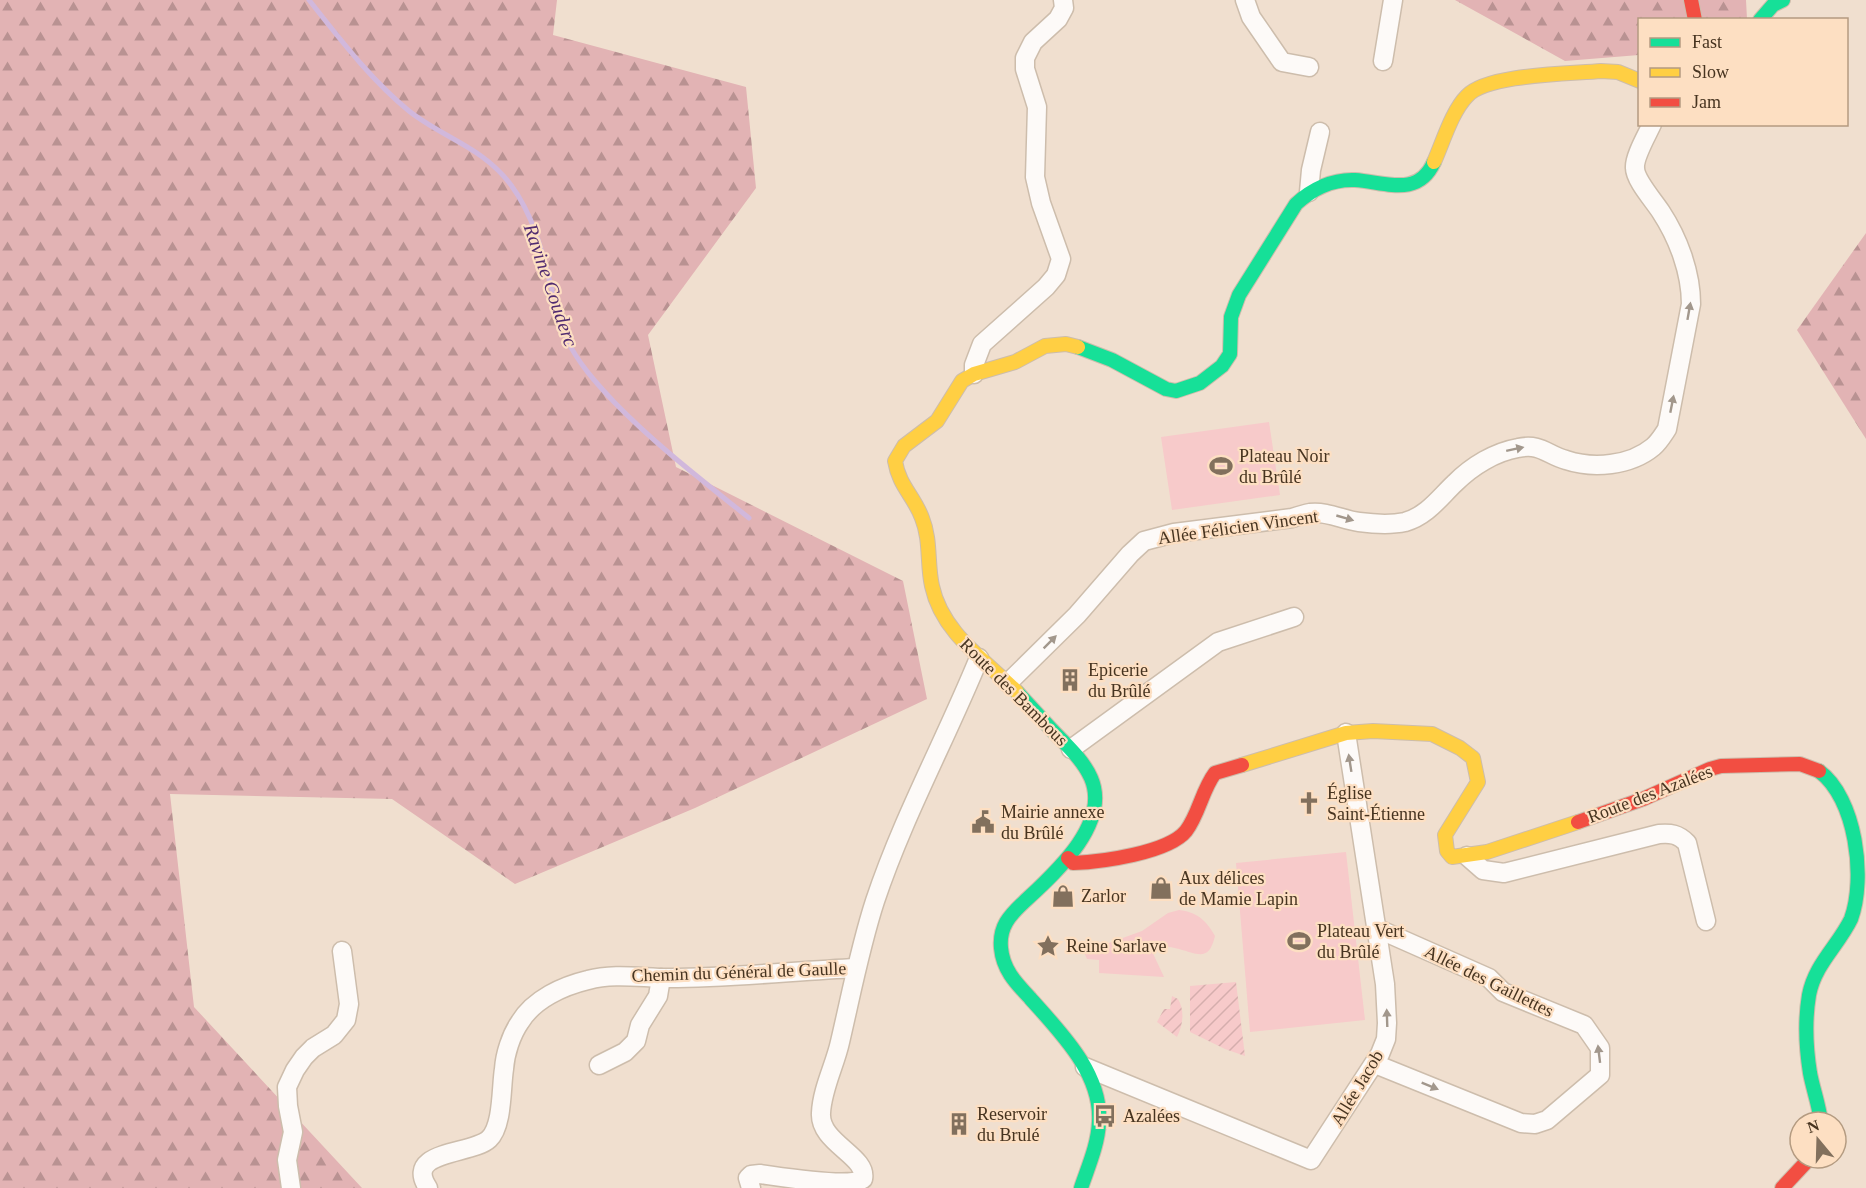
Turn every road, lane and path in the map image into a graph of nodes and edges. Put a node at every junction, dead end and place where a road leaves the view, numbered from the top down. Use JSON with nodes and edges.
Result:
{"nodes":[{"id":1,"x":1063,"y":0,"type":"edge"},
{"id":2,"x":1245,"y":0,"type":"edge"},
{"id":3,"x":1393,"y":0,"type":"edge"},
{"id":4,"x":1691,"y":0,"type":"edge"},
{"id":5,"x":1788,"y":3,"type":"edge"},
{"id":6,"x":1695,"y":18,"type":"edge"},
{"id":7,"x":1762,"y":18,"type":"edge"},
{"id":8,"x":1383,"y":61,"type":"dead end"},
{"id":9,"x":1309,"y":67,"type":"dead end"},
{"id":10,"x":1638,"y":80,"type":"edge"},
{"id":11,"x":1651,"y":126,"type":"edge"},
{"id":12,"x":1320,"y":132,"type":"dead end"},
{"id":13,"x":1309,"y":192,"type":"junction"},
{"id":14,"x":974,"y":374,"type":"junction"},
{"id":15,"x":1294,"y":616,"type":"dead end"},
{"id":16,"x":980,"y":658,"type":"junction"},
{"id":17,"x":1008,"y":683,"type":"junction"},
{"id":18,"x":1346,"y":733,"type":"junction"},
{"id":19,"x":1071,"y":749,"type":"junction"},
{"id":20,"x":1467,"y":856,"type":"junction"},
{"id":21,"x":1068,"y":858,"type":"junction"},
{"id":22,"x":1706,"y":921,"type":"dead end"},
{"id":23,"x":1376,"y":928,"type":"junction"},
{"id":24,"x":342,"y":951,"type":"dead end"},
{"id":25,"x":856,"y":968,"type":"junction"},
{"id":26,"x":661,"y":978,"type":"junction"},
{"id":27,"x":1376,"y":1064,"type":"junction"},
{"id":28,"x":599,"y":1065,"type":"dead end"},
{"id":29,"x":1084,"y":1067,"type":"junction"},
{"id":30,"x":1818,"y":1110,"type":"edge"},
{"id":31,"x":1799,"y":1170,"type":"edge"},
{"id":32,"x":291,"y":1188,"type":"edge"},
{"id":33,"x":428,"y":1188,"type":"edge"},
{"id":34,"x":751,"y":1188,"type":"edge"},
{"id":35,"x":1081,"y":1188,"type":"edge"},
{"id":36,"x":1782,"y":1188,"type":"edge"}],
"edges":[{"from":1,"to":14,"type":"street"},
{"from":2,"to":9,"type":"street"},
{"from":3,"to":8,"type":"street"},
{"from":4,"to":6,"type":"main road"},
{"from":5,"to":7,"type":"main road"},
{"from":10,"to":13,"type":"main road"},
{"from":17,"to":11,"type":"street","name":"Allée Félicien Vincent","one_way":true},
{"from":12,"to":13,"type":"street"},
{"from":13,"to":14,"type":"main road","name":"Route des Bambous"},
{"from":14,"to":16,"type":"main road","name":"Route des Bambous"},
{"from":15,"to":19,"type":"street"},
{"from":16,"to":17,"type":"main road","name":"Route des Bambous"},
{"from":16,"to":25,"type":"street","name":"Chemin du Général de Gaulle"},
{"from":17,"to":19,"type":"main road","name":"Route des Bambous"},
{"from":18,"to":20,"type":"main road","name":"Route des Azalées"},
{"from":18,"to":21,"type":"main road","name":"Route des Azalées"},
{"from":23,"to":18,"type":"street","name":"Allée Jacob","one_way":true},
{"from":19,"to":21,"type":"main road","name":"Route des Bambous"},
{"from":20,"to":22,"type":"street","name":"Route des Azalées"},
{"from":20,"to":30,"type":"main road","name":"Route des Azalées"},
{"from":21,"to":29,"type":"main road","name":"Route des Bambous"},
{"from":27,"to":23,"type":"street","name":"Allée Jacob","one_way":true},
{"from":27,"to":23,"type":"street","name":"Allée des Gaillettes","one_way":true},
{"from":24,"to":32,"type":"street"},
{"from":25,"to":26,"type":"street","name":"Chemin du Général de Gaulle"},
{"from":25,"to":34,"type":"street"},
{"from":26,"to":28,"type":"street"},
{"from":26,"to":33,"type":"street","name":"Chemin du Général de Gaulle"},
{"from":27,"to":29,"type":"street","name":"Allée Jacob"},
{"from":29,"to":35,"type":"main road","name":"Route des Bambous"},
{"from":31,"to":36,"type":"main road"}]}
